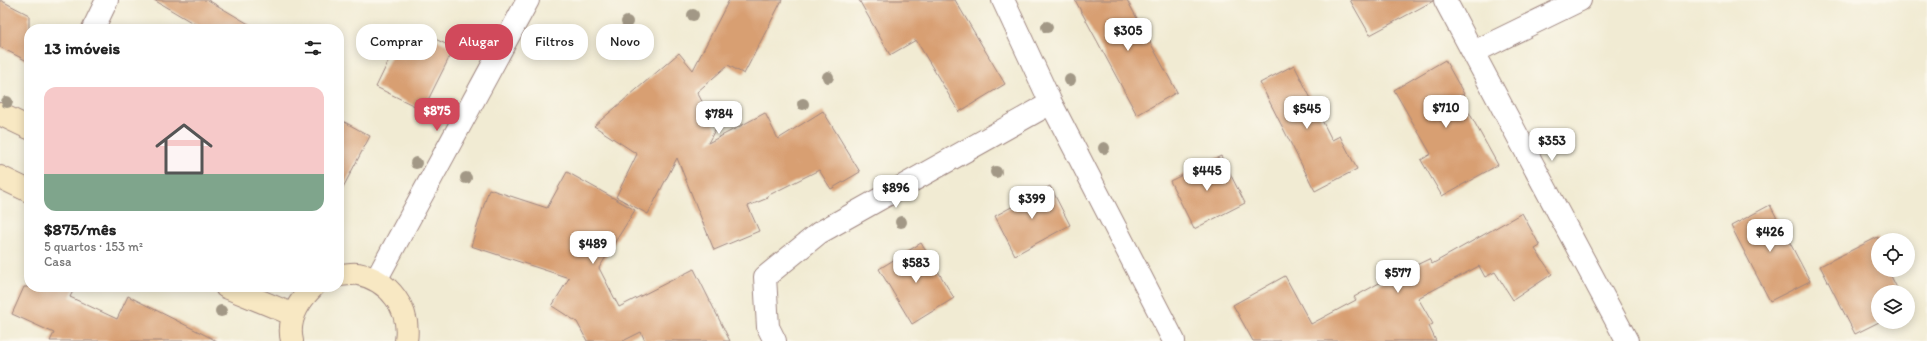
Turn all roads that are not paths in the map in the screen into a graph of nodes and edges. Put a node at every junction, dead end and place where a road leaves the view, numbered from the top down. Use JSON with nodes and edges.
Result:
{"nodes":[{"id":1,"x":107,"y":0,"type":"edge"},
{"id":2,"x":528,"y":0,"type":"edge"},
{"id":3,"x":1003,"y":0,"type":"edge"},
{"id":4,"x":1445,"y":0,"type":"edge"},
{"id":5,"x":1576,"y":1,"type":"edge"},
{"id":6,"x":95,"y":24,"type":"edge"},
{"id":7,"x":1474,"y":52,"type":"junction"},
{"id":8,"x":1051,"y":103,"type":"junction"},
{"id":9,"x":0,"y":114,"type":"edge"},
{"id":10,"x":24,"y":126,"type":"edge"},
{"id":11,"x":0,"y":176,"type":"edge"},
{"id":12,"x":24,"y":188,"type":"edge"},
{"id":13,"x":344,"y":275,"type":"edge"},
{"id":14,"x":376,"y":280,"type":"junction"},
{"id":15,"x":238,"y":292,"type":"edge"},
{"id":16,"x":308,"y":292,"type":"edge"},
{"id":17,"x":294,"y":315,"type":"junction"},
{"id":18,"x":292,"y":341,"type":"edge"},
{"id":19,"x":406,"y":341,"type":"edge"},
{"id":20,"x":775,"y":341,"type":"edge"},
{"id":21,"x":1174,"y":341,"type":"edge"},
{"id":22,"x":1627,"y":341,"type":"edge"}],
"edges":[{"from":1,"to":6,"type":"street"},
{"from":2,"to":14,"type":"street"},
{"from":3,"to":8,"type":"street"},
{"from":4,"to":7,"type":"street"},
{"from":5,"to":7,"type":"street"},
{"from":7,"to":22,"type":"street"},
{"from":8,"to":20,"type":"street"},
{"from":8,"to":21,"type":"street"},
{"from":9,"to":10,"type":"street"},
{"from":11,"to":12,"type":"street"},
{"from":13,"to":14,"type":"street"},
{"from":14,"to":19,"type":"street"},
{"from":15,"to":17,"type":"street"},
{"from":16,"to":17,"type":"street"},
{"from":17,"to":18,"type":"street"}]}
